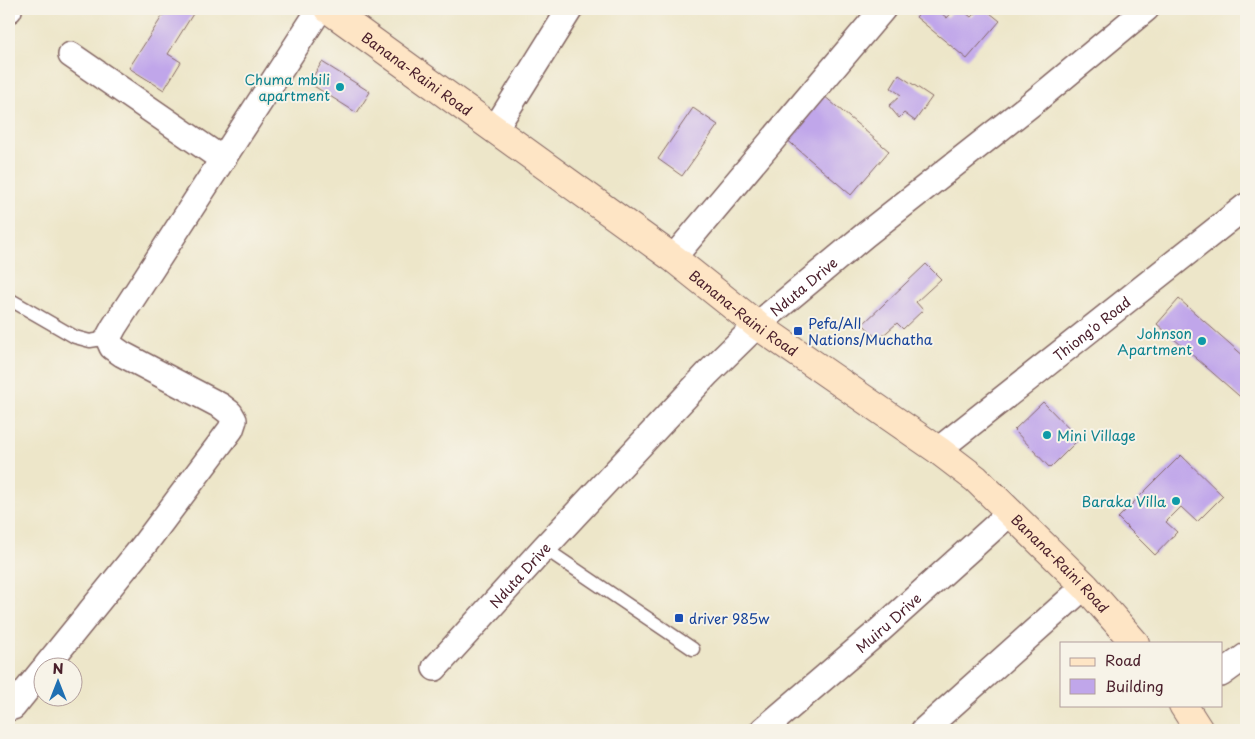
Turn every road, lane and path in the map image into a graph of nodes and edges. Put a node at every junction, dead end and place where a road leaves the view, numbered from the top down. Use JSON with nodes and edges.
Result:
{"nodes":[{"id":1,"x":320,"y":9,"type":"edge"},
{"id":2,"x":328,"y":9,"type":"edge"},
{"id":3,"x":570,"y":9,"type":"edge"},
{"id":4,"x":883,"y":9,"type":"edge"},
{"id":5,"x":1146,"y":9,"type":"edge"},
{"id":6,"x":71,"y":54,"type":"dead end"},
{"id":7,"x":495,"y":129,"type":"junction"},
{"id":8,"x":222,"y":159,"type":"junction"},
{"id":9,"x":1246,"y":206,"type":"edge"},
{"id":10,"x":673,"y":258,"type":"junction"},
{"id":11,"x":9,"y":299,"type":"edge"},
{"id":12,"x":757,"y":325,"type":"junction"},
{"id":13,"x":108,"y":338,"type":"junction"},
{"id":14,"x":938,"y":450,"type":"junction"},
{"id":15,"x":1011,"y":512,"type":"junction"},
{"id":16,"x":544,"y":548,"type":"junction"},
{"id":17,"x":1085,"y":586,"type":"junction"},
{"id":18,"x":1135,"y":642,"type":"edge"},
{"id":19,"x":693,"y":649,"type":"dead end"},
{"id":20,"x":54,"y":656,"type":"edge"},
{"id":21,"x":1246,"y":656,"type":"edge"},
{"id":22,"x":435,"y":668,"type":"dead end"},
{"id":23,"x":1222,"y":673,"type":"edge"},
{"id":24,"x":32,"y":683,"type":"edge"},
{"id":25,"x":1184,"y":706,"type":"edge"},
{"id":26,"x":13,"y":707,"type":"dead end"},
{"id":27,"x":764,"y":730,"type":"edge"},
{"id":28,"x":924,"y":730,"type":"edge"},
{"id":29,"x":1199,"y":730,"type":"edge"}],
"edges":[{"from":1,"to":8,"type":"street"},
{"from":2,"to":7,"type":"main road","name":"Banana-Raini Road"},
{"from":3,"to":7,"type":"street"},
{"from":4,"to":10,"type":"street"},
{"from":5,"to":12,"type":"street","name":"Nduta Drive"},
{"from":6,"to":8,"type":"street"},
{"from":7,"to":10,"type":"main road","name":"Banana-Raini Road"},
{"from":8,"to":13,"type":"street"},
{"from":9,"to":14,"type":"street","name":"Thiong'o Road"},
{"from":10,"to":12,"type":"main road","name":"Banana-Raini Road"},
{"from":11,"to":13,"type":"lane"},
{"from":12,"to":14,"type":"main road","name":"Banana-Raini Road"},
{"from":12,"to":16,"type":"street","name":"Nduta Drive"},
{"from":13,"to":20,"type":"street"},
{"from":14,"to":15,"type":"main road","name":"Banana-Raini Road"},
{"from":15,"to":17,"type":"main road","name":"Banana-Raini Road"},
{"from":15,"to":27,"type":"street","name":"Muiru Drive"},
{"from":16,"to":19,"type":"lane"},
{"from":16,"to":22,"type":"street","name":"Nduta Drive"},
{"from":17,"to":18,"type":"main road","name":"Banana-Raini Road"},
{"from":17,"to":28,"type":"street"},
{"from":21,"to":23,"type":"street"},
{"from":24,"to":26,"type":"street"},
{"from":25,"to":29,"type":"main road"}]}
